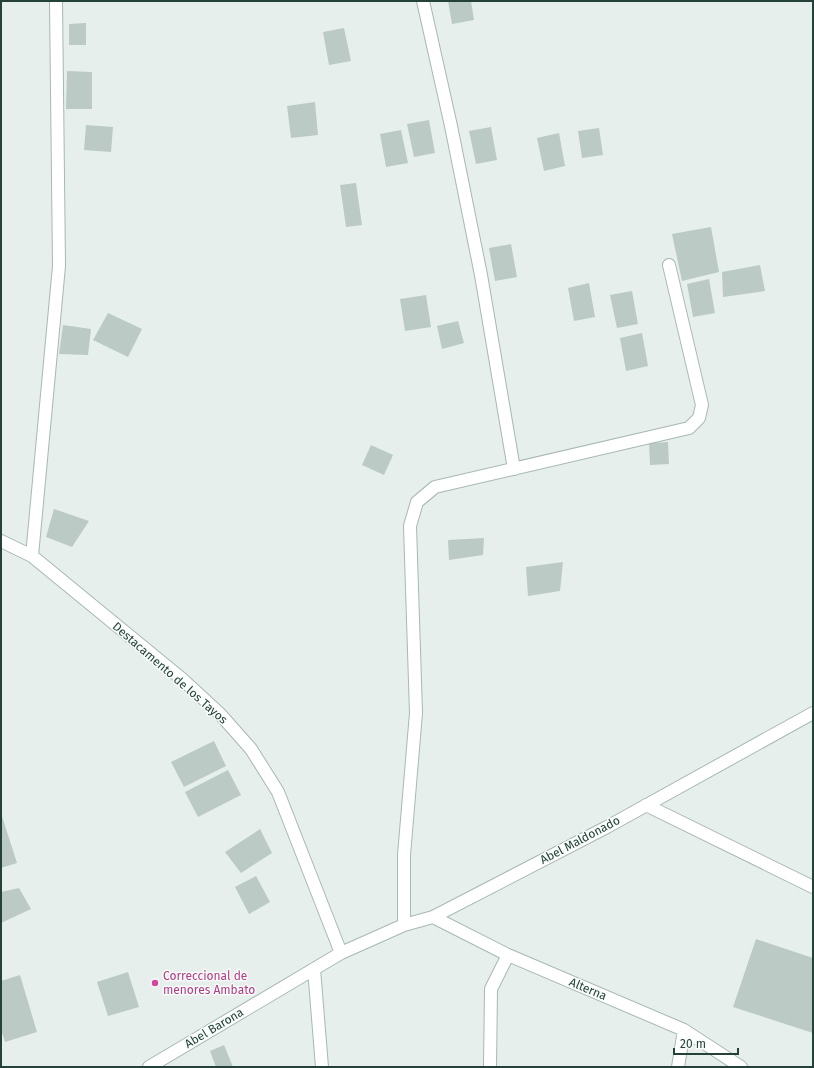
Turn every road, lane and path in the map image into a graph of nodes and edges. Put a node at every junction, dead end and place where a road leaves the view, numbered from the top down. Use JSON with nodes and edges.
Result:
{"nodes":[{"id":1,"x":56,"y":1,"type":"edge"},
{"id":2,"x":423,"y":1,"type":"edge"},
{"id":3,"x":669,"y":265,"type":"dead end"},
{"id":4,"x":514,"y":469,"type":"junction"},
{"id":5,"x":1,"y":541,"type":"edge"},
{"id":6,"x":32,"y":556,"type":"junction"},
{"id":7,"x":813,"y":713,"type":"edge"},
{"id":8,"x":646,"y":804,"type":"junction"},
{"id":9,"x":813,"y":887,"type":"edge"},
{"id":10,"x":433,"y":917,"type":"junction"},
{"id":11,"x":404,"y":925,"type":"junction"},
{"id":12,"x":341,"y":953,"type":"junction"},
{"id":13,"x":508,"y":955,"type":"junction"},
{"id":14,"x":314,"y":969,"type":"junction"},
{"id":15,"x":684,"y":1030,"type":"junction"},
{"id":16,"x":149,"y":1067,"type":"edge"},
{"id":17,"x":322,"y":1067,"type":"edge"},
{"id":18,"x":490,"y":1067,"type":"edge"},
{"id":19,"x":678,"y":1067,"type":"edge"},
{"id":20,"x":741,"y":1067,"type":"edge"}],
"edges":[{"from":1,"to":6,"type":"street"},
{"from":2,"to":4,"type":"street"},
{"from":3,"to":4,"type":"street"},
{"from":4,"to":11,"type":"street"},
{"from":5,"to":6,"type":"street","name":"Destacamento de los Tayos"},
{"from":6,"to":12,"type":"street","name":"Destacamento de los Tayos"},
{"from":7,"to":8,"type":"street","name":"Abel Maldonado"},
{"from":8,"to":9,"type":"street"},
{"from":8,"to":10,"type":"street","name":"Abel Maldonado"},
{"from":10,"to":11,"type":"street","name":"Abel Maldonado"},
{"from":10,"to":13,"type":"street","name":"Alterna"},
{"from":11,"to":12,"type":"street","name":"Abel Maldonado"},
{"from":12,"to":14,"type":"street","name":"Abel Barona"},
{"from":13,"to":15,"type":"street","name":"Alterna"},
{"from":13,"to":18,"type":"street"},
{"from":14,"to":16,"type":"street","name":"Abel Barona"},
{"from":14,"to":17,"type":"street"},
{"from":15,"to":19,"type":"street"},
{"from":15,"to":20,"type":"street","name":"Alterna"}]}
